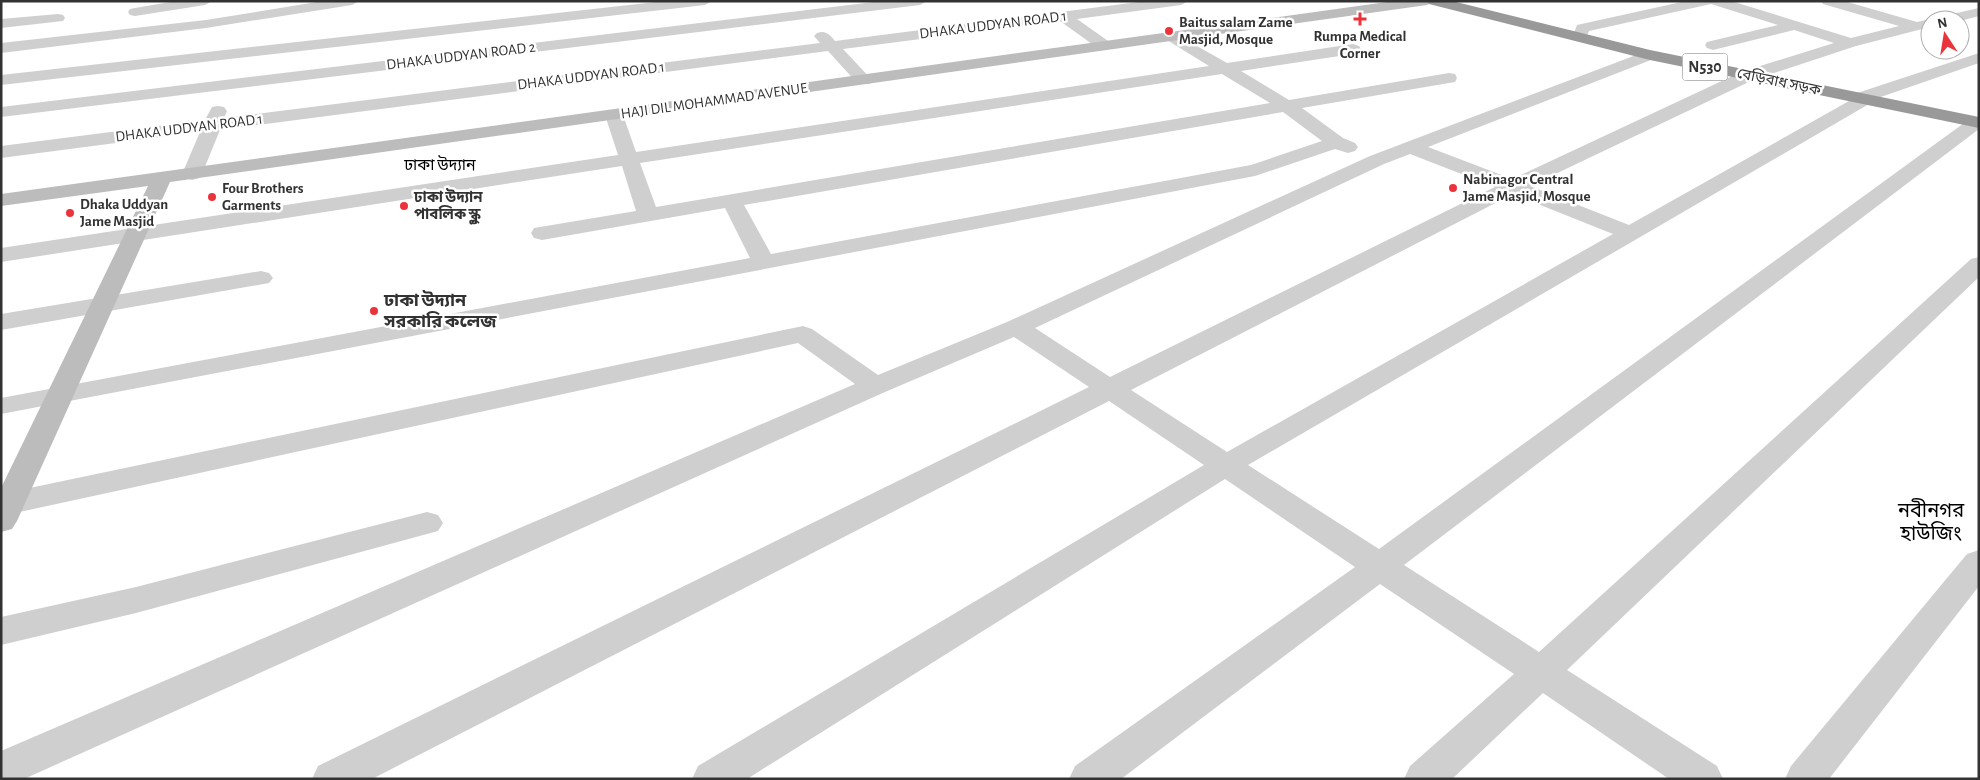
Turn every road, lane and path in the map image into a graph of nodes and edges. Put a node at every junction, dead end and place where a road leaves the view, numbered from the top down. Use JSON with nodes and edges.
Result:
{"nodes":[{"id":1,"x":205,"y":1,"type":"edge"},
{"id":2,"x":352,"y":1,"type":"edge"},
{"id":3,"x":705,"y":1,"type":"edge"},
{"id":4,"x":791,"y":1,"type":"edge"},
{"id":5,"x":920,"y":1,"type":"edge"},
{"id":6,"x":1180,"y":1,"type":"edge"},
{"id":7,"x":1427,"y":1,"type":"edge"},
{"id":8,"x":1434,"y":1,"type":"edge"},
{"id":9,"x":1707,"y":1,"type":"edge"},
{"id":10,"x":1716,"y":1,"type":"edge"},
{"id":11,"x":1828,"y":1,"type":"edge"},
{"id":12,"x":1149,"y":3,"type":"edge"},
{"id":13,"x":135,"y":12,"type":"dead end"},
{"id":14,"x":802,"y":14,"type":"junction"},
{"id":15,"x":1064,"y":16,"type":"junction"},
{"id":16,"x":248,"y":17,"type":"junction"},
{"id":17,"x":58,"y":18,"type":"dead end"},
{"id":18,"x":1,"y":24,"type":"edge"},
{"id":19,"x":1920,"y":24,"type":"edge"},
{"id":20,"x":1794,"y":26,"type":"junction"},
{"id":21,"x":1920,"y":26,"type":"edge"},
{"id":22,"x":1172,"y":37,"type":"junction"},
{"id":23,"x":1580,"y":38,"type":"junction"},
{"id":24,"x":1850,"y":43,"type":"junction"},
{"id":25,"x":1713,"y":45,"type":"dead end"},
{"id":26,"x":831,"y":46,"type":"junction"},
{"id":27,"x":1105,"y":46,"type":"junction"},
{"id":28,"x":1,"y":48,"type":"edge"},
{"id":29,"x":1354,"y":49,"type":"dead end"},
{"id":30,"x":240,"y":52,"type":"junction"},
{"id":31,"x":1650,"y":55,"type":"junction"},
{"id":32,"x":1979,"y":58,"type":"edge"},
{"id":33,"x":1225,"y":69,"type":"junction"},
{"id":34,"x":1747,"y":76,"type":"junction"},
{"id":35,"x":1449,"y":78,"type":"dead end"},
{"id":36,"x":1,"y":80,"type":"edge"},
{"id":37,"x":864,"y":80,"type":"junction"},
{"id":38,"x":230,"y":83,"type":"junction"},
{"id":39,"x":1860,"y":100,"type":"junction"},
{"id":40,"x":1287,"y":106,"type":"junction"},
{"id":41,"x":1,"y":112,"type":"edge"},
{"id":42,"x":614,"y":115,"type":"junction"},
{"id":43,"x":1978,"y":122,"type":"edge"},
{"id":44,"x":212,"y":125,"type":"junction"},
{"id":45,"x":1336,"y":142,"type":"junction"},
{"id":46,"x":1410,"y":147,"type":"junction"},
{"id":47,"x":1,"y":152,"type":"edge"},
{"id":48,"x":630,"y":160,"type":"junction"},
{"id":49,"x":1377,"y":160,"type":"junction"},
{"id":50,"x":192,"y":174,"type":"junction"},
{"id":51,"x":162,"y":178,"type":"junction"},
{"id":52,"x":1512,"y":187,"type":"junction"},
{"id":53,"x":1,"y":200,"type":"edge"},
{"id":54,"x":732,"y":201,"type":"junction"},
{"id":55,"x":648,"y":215,"type":"junction"},
{"id":56,"x":542,"y":233,"type":"dead end"},
{"id":57,"x":1631,"y":233,"type":"junction"},
{"id":58,"x":135,"y":235,"type":"junction"},
{"id":59,"x":1,"y":255,"type":"edge"},
{"id":60,"x":764,"y":262,"type":"junction"},
{"id":61,"x":1979,"y":264,"type":"edge"},
{"id":62,"x":261,"y":278,"type":"dead end"},
{"id":63,"x":103,"y":305,"type":"junction"},
{"id":64,"x":1,"y":322,"type":"edge"},
{"id":65,"x":1016,"y":327,"type":"junction"},
{"id":66,"x":875,"y":386,"type":"junction"},
{"id":67,"x":1110,"y":388,"type":"junction"},
{"id":68,"x":61,"y":394,"type":"junction"},
{"id":69,"x":1,"y":406,"type":"edge"},
{"id":70,"x":1226,"y":465,"type":"junction"},
{"id":71,"x":4,"y":510,"type":"edge"},
{"id":72,"x":427,"y":523,"type":"dead end"},
{"id":73,"x":1979,"y":562,"type":"edge"},
{"id":74,"x":1380,"y":566,"type":"junction"},
{"id":75,"x":1,"y":631,"type":"edge"},
{"id":76,"x":1541,"y":672,"type":"junction"},
{"id":77,"x":1,"y":770,"type":"edge"},
{"id":78,"x":332,"y":779,"type":"edge"},
{"id":79,"x":712,"y":779,"type":"edge"},
{"id":80,"x":1089,"y":779,"type":"edge"},
{"id":81,"x":1424,"y":779,"type":"edge"},
{"id":82,"x":1703,"y":779,"type":"edge"},
{"id":83,"x":1805,"y":779,"type":"edge"}],
"edges":[{"from":1,"to":13,"type":"street"},
{"from":2,"to":16,"type":"street"},
{"from":3,"to":30,"type":"street"},
{"from":4,"to":14,"type":"street"},
{"from":5,"to":14,"type":"street","name":"DHAKA UDDYAN ROAD 2"},
{"from":6,"to":12,"type":"street","name":"DHAKA UDDYAN ROAD 1"},
{"from":7,"to":22,"type":"street","name":"HAJI DIL MOHAMMAD AVENUE"},
{"from":8,"to":23,"type":"highway","name":"বেড়িবাধ সড়ক","number":"N530"},
{"from":9,"to":23,"type":"street"},
{"from":10,"to":20,"type":"street"},
{"from":11,"to":19,"type":"street"},
{"from":12,"to":15,"type":"street","name":"DHAKA UDDYAN ROAD 1"},
{"from":14,"to":26,"type":"street"},
{"from":14,"to":38,"type":"street","name":"DHAKA UDDYAN ROAD 2"},
{"from":15,"to":26,"type":"street","name":"DHAKA UDDYAN ROAD 1"},
{"from":15,"to":27,"type":"street"},
{"from":16,"to":28,"type":"street"},
{"from":16,"to":30,"type":"street"},
{"from":17,"to":18,"type":"street"},
{"from":20,"to":24,"type":"street"},
{"from":20,"to":25,"type":"street"},
{"from":21,"to":24,"type":"street"},
{"from":22,"to":27,"type":"street","name":"HAJI DIL MOHAMMAD AVENUE"},
{"from":22,"to":33,"type":"street"},
{"from":23,"to":31,"type":"highway","name":"বেড়িবাধ সড়ক","number":"N530"},
{"from":24,"to":34,"type":"street"},
{"from":26,"to":37,"type":"street"},
{"from":26,"to":44,"type":"street","name":"DHAKA UDDYAN ROAD 1"},
{"from":27,"to":37,"type":"street","name":"HAJI DIL MOHAMMAD AVENUE"},
{"from":29,"to":33,"type":"street"},
{"from":30,"to":36,"type":"street"},
{"from":30,"to":38,"type":"street"},
{"from":31,"to":34,"type":"highway","name":"বেড়িবাধ সড়ক","number":"N530"},
{"from":31,"to":46,"type":"street"},
{"from":32,"to":39,"type":"street"},
{"from":33,"to":40,"type":"street"},
{"from":33,"to":48,"type":"street"},
{"from":34,"to":39,"type":"highway","name":"বেড়িবাধ সড়ক","number":"N530"},
{"from":34,"to":52,"type":"street"},
{"from":35,"to":40,"type":"street"},
{"from":37,"to":42,"type":"street","name":"HAJI DIL MOHAMMAD AVENUE"},
{"from":38,"to":41,"type":"street","name":"DHAKA UDDYAN ROAD 2"},
{"from":38,"to":44,"type":"street"},
{"from":39,"to":43,"type":"highway","name":"বেড়িবাধ সড়ক","number":"N530"},
{"from":39,"to":57,"type":"street"},
{"from":40,"to":45,"type":"street"},
{"from":40,"to":54,"type":"street"},
{"from":42,"to":48,"type":"street"},
{"from":42,"to":50,"type":"street","name":"HAJI DIL MOHAMMAD AVENUE"},
{"from":43,"to":74,"type":"street"},
{"from":44,"to":47,"type":"street","name":"DHAKA UDDYAN ROAD 1"},
{"from":44,"to":50,"type":"street"},
{"from":45,"to":49,"type":"street"},
{"from":45,"to":60,"type":"street"},
{"from":46,"to":49,"type":"street"},
{"from":46,"to":52,"type":"street"},
{"from":48,"to":55,"type":"street"},
{"from":48,"to":58,"type":"street"},
{"from":49,"to":65,"type":"street"},
{"from":50,"to":51,"type":"street","name":"HAJI DIL MOHAMMAD AVENUE"},
{"from":51,"to":53,"type":"street","name":"HAJI DIL MOHAMMAD AVENUE"},
{"from":51,"to":58,"type":"street"},
{"from":52,"to":57,"type":"street"},
{"from":52,"to":67,"type":"street"},
{"from":54,"to":55,"type":"street"},
{"from":54,"to":60,"type":"street"},
{"from":55,"to":56,"type":"street"},
{"from":57,"to":70,"type":"street"},
{"from":58,"to":59,"type":"street"},
{"from":58,"to":63,"type":"street"},
{"from":60,"to":68,"type":"street"},
{"from":61,"to":76,"type":"street"},
{"from":62,"to":63,"type":"street"},
{"from":63,"to":64,"type":"street"},
{"from":63,"to":68,"type":"street"},
{"from":65,"to":66,"type":"street"},
{"from":65,"to":67,"type":"street"},
{"from":66,"to":71,"type":"street"},
{"from":66,"to":77,"type":"street"},
{"from":67,"to":70,"type":"street"},
{"from":67,"to":78,"type":"street"},
{"from":68,"to":69,"type":"street"},
{"from":68,"to":71,"type":"street"},
{"from":70,"to":74,"type":"street"},
{"from":70,"to":79,"type":"street"},
{"from":72,"to":75,"type":"street"},
{"from":73,"to":83,"type":"street"},
{"from":74,"to":76,"type":"street"},
{"from":74,"to":80,"type":"street"},
{"from":76,"to":81,"type":"street"},
{"from":76,"to":82,"type":"street"}]}
